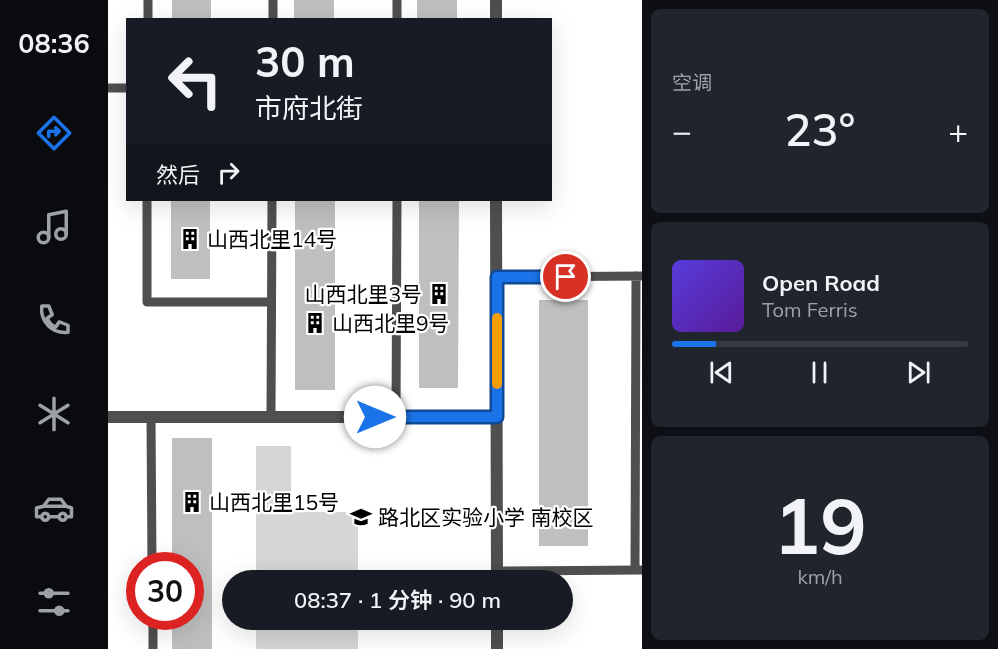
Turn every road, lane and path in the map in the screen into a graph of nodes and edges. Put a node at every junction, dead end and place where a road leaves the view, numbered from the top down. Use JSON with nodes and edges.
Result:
{"nodes":[{"id":1,"x":148,"y":0,"type":"edge"},
{"id":2,"x":273,"y":0,"type":"edge"},
{"id":3,"x":397,"y":0,"type":"edge"},
{"id":4,"x":496,"y":0,"type":"edge"},
{"id":5,"x":148,"y":18,"type":"edge"},
{"id":6,"x":273,"y":18,"type":"edge"},
{"id":7,"x":397,"y":18,"type":"edge"},
{"id":8,"x":496,"y":18,"type":"edge"},
{"id":9,"x":108,"y":88,"type":"edge"},
{"id":10,"x":126,"y":88,"type":"edge"},
{"id":11,"x":147,"y":201,"type":"edge"},
{"id":12,"x":272,"y":201,"type":"edge"},
{"id":13,"x":397,"y":201,"type":"edge"},
{"id":14,"x":496,"y":201,"type":"edge"},
{"id":15,"x":639,"y":276,"type":"edge"},
{"id":16,"x":497,"y":277,"type":"junction"},
{"id":17,"x":271,"y":302,"type":"junction"},
{"id":18,"x":108,"y":417,"type":"edge"},
{"id":19,"x":151,"y":417,"type":"junction"},
{"id":20,"x":271,"y":417,"type":"junction"},
{"id":21,"x":396,"y":417,"type":"junction"},
{"id":22,"x":497,"y":417,"type":"junction"},
{"id":23,"x":152,"y":552,"type":"edge"},
{"id":24,"x":497,"y":570,"type":"edge"},
{"id":25,"x":639,"y":570,"type":"edge"},
{"id":26,"x":573,"y":573,"type":"edge"},
{"id":27,"x":153,"y":630,"type":"edge"},
{"id":28,"x":497,"y":630,"type":"edge"},
{"id":29,"x":153,"y":649,"type":"edge"},
{"id":30,"x":497,"y":649,"type":"edge"}],
"edges":[{"from":1,"to":5,"type":"lane"},
{"from":2,"to":6,"type":"lane"},
{"from":3,"to":7,"type":"lane"},
{"from":4,"to":8,"type":"street"},
{"from":9,"to":10,"type":"lane"},
{"from":11,"to":17,"type":"lane"},
{"from":12,"to":17,"type":"lane"},
{"from":13,"to":21,"type":"lane"},
{"from":14,"to":16,"type":"street"},
{"from":15,"to":16,"type":"lane"},
{"from":15,"to":25,"type":"lane"},
{"from":16,"to":22,"type":"street"},
{"from":17,"to":20,"type":"lane"},
{"from":18,"to":19,"type":"street"},
{"from":19,"to":20,"type":"street"},
{"from":19,"to":23,"type":"lane"},
{"from":20,"to":21,"type":"street"},
{"from":21,"to":22,"type":"street"},
{"from":22,"to":24,"type":"street"},
{"from":25,"to":26,"type":"lane"},
{"from":27,"to":29,"type":"lane"},
{"from":28,"to":30,"type":"street"}]}
